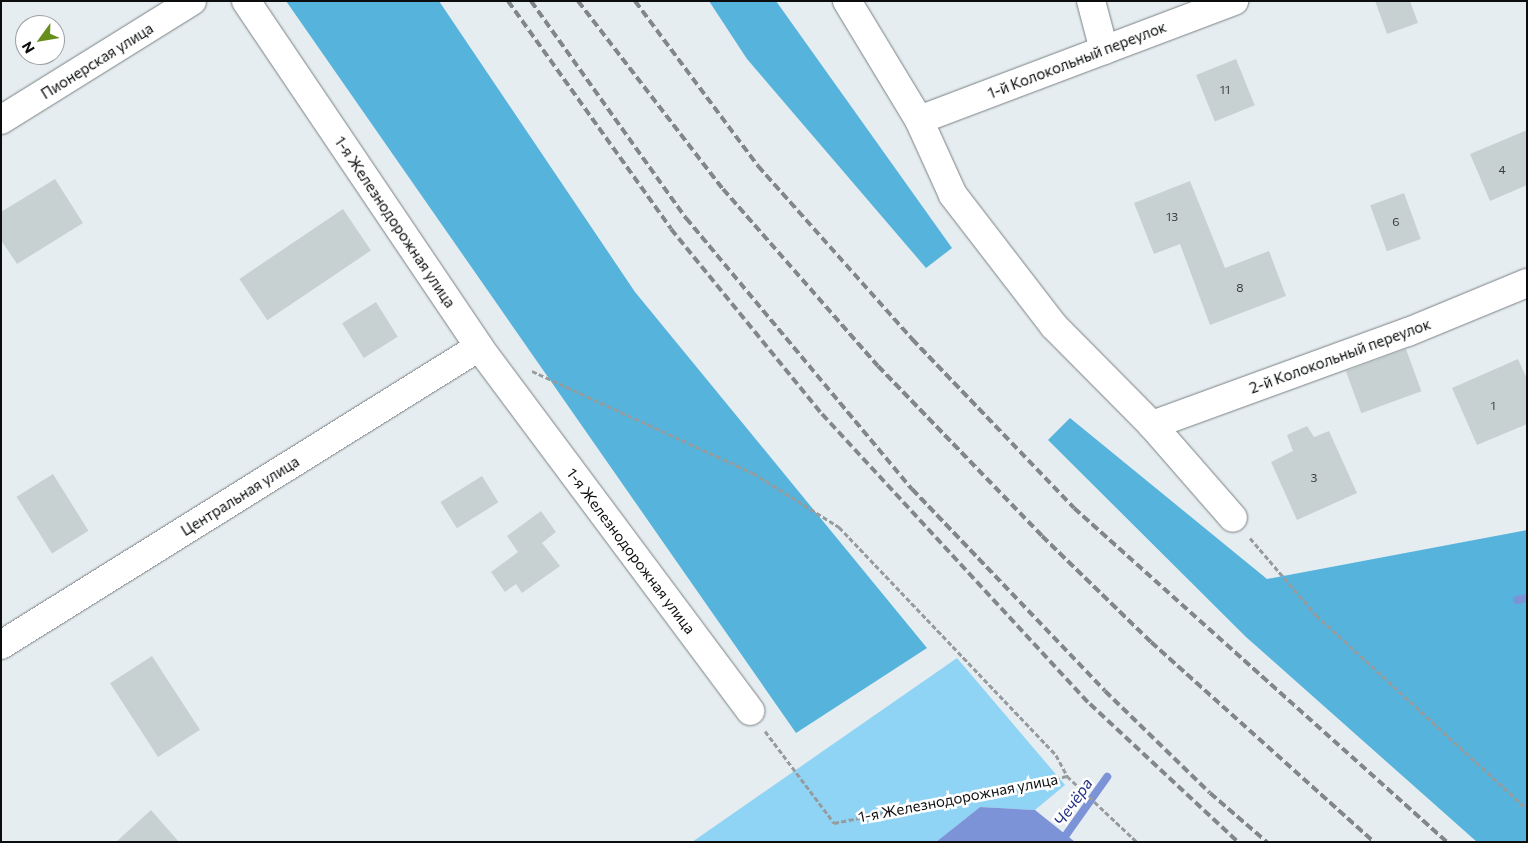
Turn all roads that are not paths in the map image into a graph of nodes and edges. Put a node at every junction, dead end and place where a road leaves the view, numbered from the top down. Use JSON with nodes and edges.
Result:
{"nodes":[{"id":1,"x":192,"y":1,"type":"edge"},
{"id":2,"x":246,"y":1,"type":"edge"},
{"id":3,"x":847,"y":1,"type":"edge"},
{"id":4,"x":1091,"y":1,"type":"edge"},
{"id":5,"x":1234,"y":1,"type":"edge"},
{"id":6,"x":1104,"y":50,"type":"junction"},
{"id":7,"x":1,"y":120,"type":"edge"},
{"id":8,"x":919,"y":120,"type":"junction"},
{"id":9,"x":1527,"y":283,"type":"edge"},
{"id":10,"x":479,"y":347,"type":"junction"},
{"id":11,"x":1152,"y":425,"type":"junction"},
{"id":12,"x":1233,"y":518,"type":"road end"},
{"id":13,"x":1,"y":645,"type":"edge"},
{"id":14,"x":750,"y":711,"type":"road end"}],
"edges":[{"from":1,"to":7,"type":"street","name":"Пионерская улица"},
{"from":2,"to":10,"type":"street","name":"1-я Железнодорожная улица"},
{"from":3,"to":8,"type":"street"},
{"from":4,"to":6,"type":"street"},
{"from":5,"to":6,"type":"street","name":"1-й Колокольный переулок"},
{"from":6,"to":8,"type":"street","name":"1-й Колокольный переулок"},
{"from":8,"to":11,"type":"street"},
{"from":9,"to":11,"type":"street","name":"2-й Колокольный переулок"},
{"from":10,"to":13,"type":"street","name":"Центральная улица"},
{"from":10,"to":14,"type":"street","name":"1-я Железнодорожная улица"},
{"from":11,"to":12,"type":"street"}]}
